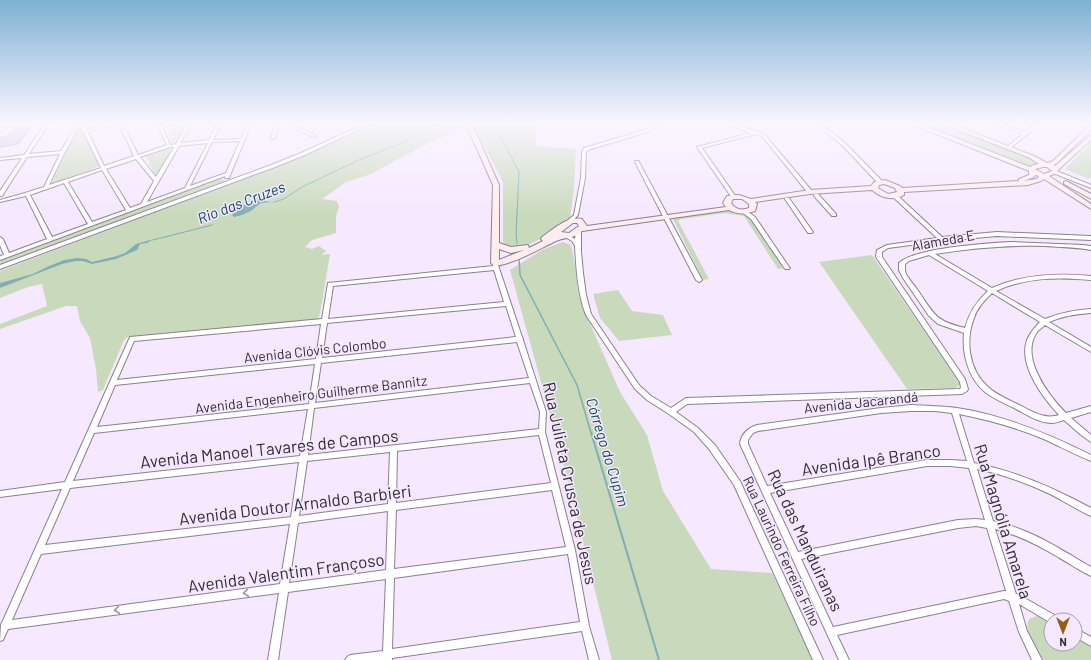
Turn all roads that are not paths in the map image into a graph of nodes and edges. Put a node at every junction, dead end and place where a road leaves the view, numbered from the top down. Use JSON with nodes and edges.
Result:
{"nodes":[{"id":1,"x":26,"y":155,"type":"joint"},
{"id":2,"x":62,"y":155,"type":"edge"},
{"id":3,"x":97,"y":155,"type":"edge"},
{"id":4,"x":141,"y":155,"type":"edge"},
{"id":5,"x":171,"y":155,"type":"edge"},
{"id":6,"x":203,"y":155,"type":"edge"},
{"id":7,"x":235,"y":155,"type":"edge"},
{"id":8,"x":301,"y":155,"type":"edge"},
{"id":9,"x":480,"y":155,"type":"edge"},
{"id":10,"x":584,"y":155,"type":"edge"},
{"id":11,"x":704,"y":155,"type":"edge"},
{"id":12,"x":780,"y":155,"type":"edge"},
{"id":13,"x":854,"y":155,"type":"edge"},
{"id":14,"x":991,"y":155,"type":"edge"},
{"id":15,"x":1026,"y":155,"type":"edge"},
{"id":16,"x":1062,"y":155,"type":"edge"},
{"id":17,"x":1072,"y":155,"type":"edge"},
{"id":18,"x":137,"y":156,"type":"junction"},
{"id":19,"x":0,"y":158,"type":"edge"},
{"id":20,"x":637,"y":162,"type":"dead end"},
{"id":21,"x":1047,"y":165,"type":"junction"},
{"id":22,"x":103,"y":168,"type":"junction"},
{"id":23,"x":1031,"y":171,"type":"junction"},
{"id":24,"x":1054,"y":172,"type":"junction"},
{"id":25,"x":227,"y":174,"type":"junction"},
{"id":26,"x":1044,"y":176,"type":"junction"},
{"id":27,"x":156,"y":180,"type":"junction"},
{"id":28,"x":65,"y":181,"type":"junction"},
{"id":29,"x":880,"y":182,"type":"junction"},
{"id":30,"x":226,"y":183,"type":"junction"},
{"id":31,"x":46,"y":187,"type":"junction"},
{"id":32,"x":187,"y":188,"type":"junction"},
{"id":33,"x":899,"y":188,"type":"junction"},
{"id":34,"x":1091,"y":188,"type":"edge"},
{"id":35,"x":875,"y":189,"type":"junction"},
{"id":36,"x":813,"y":193,"type":"junction"},
{"id":37,"x":27,"y":194,"type":"junction"},
{"id":38,"x":0,"y":195,"type":"edge"},
{"id":39,"x":895,"y":196,"type":"junction"},
{"id":40,"x":734,"y":197,"type":"junction"},
{"id":41,"x":1091,"y":197,"type":"edge"},
{"id":42,"x":786,"y":199,"type":"junction"},
{"id":43,"x":0,"y":201,"type":"edge"},
{"id":44,"x":752,"y":202,"type":"junction"},
{"id":45,"x":143,"y":205,"type":"junction"},
{"id":46,"x":729,"y":206,"type":"junction"},
{"id":47,"x":1091,"y":207,"type":"edge"},
{"id":48,"x":129,"y":210,"type":"junction"},
{"id":49,"x":745,"y":212,"type":"junction"},
{"id":50,"x":834,"y":215,"type":"dead end"},
{"id":51,"x":665,"y":216,"type":"junction"},
{"id":52,"x":91,"y":224,"type":"junction"},
{"id":53,"x":579,"y":224,"type":"junction"},
{"id":54,"x":558,"y":230,"type":"junction"},
{"id":55,"x":810,"y":232,"type":"dead end"},
{"id":56,"x":566,"y":237,"type":"junction"},
{"id":57,"x":1091,"y":238,"type":"edge"},
{"id":58,"x":0,"y":239,"type":"edge"},
{"id":59,"x":50,"y":239,"type":"junction"},
{"id":60,"x":941,"y":239,"type":"junction"},
{"id":61,"x":496,"y":245,"type":"junction"},
{"id":62,"x":578,"y":246,"type":"junction"},
{"id":63,"x":1091,"y":248,"type":"edge"},
{"id":64,"x":929,"y":254,"type":"junction"},
{"id":65,"x":6,"y":255,"type":"junction"},
{"id":66,"x":0,"y":258,"type":"edge"},
{"id":67,"x":495,"y":266,"type":"junction"},
{"id":68,"x":0,"y":267,"type":"edge"},
{"id":69,"x":787,"y":268,"type":"dead end"},
{"id":70,"x":1091,"y":278,"type":"edge"},
{"id":71,"x":699,"y":280,"type":"dead end"},
{"id":72,"x":992,"y":290,"type":"junction"},
{"id":73,"x":508,"y":304,"type":"junction"},
{"id":74,"x":1091,"y":311,"type":"edge"},
{"id":75,"x":323,"y":322,"type":"junction"},
{"id":76,"x":1044,"y":322,"type":"junction"},
{"id":77,"x":966,"y":331,"type":"junction"},
{"id":78,"x":520,"y":339,"type":"junction"},
{"id":79,"x":1091,"y":350,"type":"edge"},
{"id":80,"x":318,"y":362,"type":"junction"},
{"id":81,"x":533,"y":380,"type":"junction"},
{"id":82,"x":112,"y":383,"type":"junction"},
{"id":83,"x":312,"y":406,"type":"junction"},
{"id":84,"x":1091,"y":409,"type":"edge"},
{"id":85,"x":955,"y":411,"type":"junction"},
{"id":86,"x":671,"y":412,"type":"junction"},
{"id":87,"x":1065,"y":416,"type":"junction"},
{"id":88,"x":92,"y":430,"type":"junction"},
{"id":89,"x":542,"y":432,"type":"junction"},
{"id":90,"x":748,"y":434,"type":"joint"},
{"id":91,"x":1091,"y":439,"type":"edge"},
{"id":92,"x":394,"y":449,"type":"junction"},
{"id":93,"x":1091,"y":458,"type":"edge"},
{"id":94,"x":304,"y":459,"type":"junction"},
{"id":95,"x":972,"y":464,"type":"junction"},
{"id":96,"x":67,"y":485,"type":"junction"},
{"id":97,"x":556,"y":486,"type":"junction"},
{"id":98,"x":766,"y":490,"type":"junction"},
{"id":99,"x":0,"y":494,"type":"edge"},
{"id":100,"x":392,"y":506,"type":"junction"},
{"id":101,"x":1091,"y":512,"type":"edge"},
{"id":102,"x":294,"y":520,"type":"junction"},
{"id":103,"x":990,"y":524,"type":"junction"},
{"id":104,"x":38,"y":550,"type":"junction"},
{"id":105,"x":571,"y":550,"type":"junction"},
{"id":106,"x":796,"y":556,"type":"junction"},
{"id":107,"x":1091,"y":572,"type":"edge"},
{"id":108,"x":390,"y":573,"type":"junction"},
{"id":109,"x":285,"y":588,"type":"junction"},
{"id":110,"x":1011,"y":596,"type":"junction"},
{"id":111,"x":1043,"y":613,"type":"edge"},
{"id":112,"x":5,"y":625,"type":"junction"},
{"id":113,"x":585,"y":626,"type":"junction"},
{"id":114,"x":831,"y":632,"type":"junction"},
{"id":115,"x":0,"y":637,"type":"edge"},
{"id":116,"x":387,"y":657,"type":"edge"},
{"id":117,"x":273,"y":660,"type":"edge"},
{"id":118,"x":350,"y":660,"type":"edge"},
{"id":119,"x":594,"y":660,"type":"edge"},
{"id":120,"x":818,"y":660,"type":"edge"},
{"id":121,"x":844,"y":660,"type":"edge"},
{"id":122,"x":1037,"y":660,"type":"edge"}],
"edges":[{"from":1,"to":19,"type":"street"},
{"from":1,"to":38,"type":"street"},
{"from":2,"to":31,"type":"street"},
{"from":3,"to":22,"type":"street"},
{"from":4,"to":18,"type":"street"},
{"from":5,"to":27,"type":"street"},
{"from":6,"to":32,"type":"street"},
{"from":7,"to":25,"type":"street"},
{"from":8,"to":30,"type":"street"},
{"from":9,"to":61,"type":"street"},
{"from":10,"to":53,"type":"street","name":"Rua Laurindo Ferreira Filho"},
{"from":11,"to":40,"type":"street"},
{"from":12,"to":36,"type":"street"},
{"from":13,"to":29,"type":"street"},
{"from":14,"to":23,"type":"street"},
{"from":15,"to":21,"type":"street"},
{"from":16,"to":21,"type":"street"},
{"from":17,"to":24,"type":"street"},
{"from":18,"to":22,"type":"street"},
{"from":18,"to":27,"type":"street"},
{"from":20,"to":51,"type":"street"},
{"from":21,"to":23,"type":"street"},
{"from":21,"to":24,"type":"street"},
{"from":22,"to":28,"type":"street"},
{"from":22,"to":48,"type":"street"},
{"from":23,"to":26,"type":"street"},
{"from":23,"to":33,"type":"street"},
{"from":24,"to":26,"type":"street"},
{"from":24,"to":34,"type":"street"},
{"from":24,"to":41,"type":"street"},
{"from":25,"to":30,"type":"street"},
{"from":25,"to":32,"type":"street"},
{"from":26,"to":33,"type":"street"},
{"from":26,"to":47,"type":"street"},
{"from":27,"to":45,"type":"street"},
{"from":28,"to":31,"type":"street"},
{"from":28,"to":52,"type":"street"},
{"from":29,"to":33,"type":"street"},
{"from":29,"to":35,"type":"street"},
{"from":30,"to":68,"type":"street"},
{"from":31,"to":37,"type":"street"},
{"from":32,"to":45,"type":"street"},
{"from":33,"to":39,"type":"street"},
{"from":35,"to":36,"type":"street"},
{"from":35,"to":39,"type":"street"},
{"from":36,"to":42,"type":"street"},
{"from":36,"to":44,"type":"street"},
{"from":36,"to":50,"type":"street"},
{"from":37,"to":43,"type":"street"},
{"from":37,"to":59,"type":"street"},
{"from":39,"to":60,"type":"street"},
{"from":40,"to":44,"type":"street"},
{"from":40,"to":46,"type":"street"},
{"from":42,"to":44,"type":"street"},
{"from":42,"to":55,"type":"street"},
{"from":44,"to":49,"type":"street"},
{"from":45,"to":48,"type":"street"},
{"from":46,"to":49,"type":"street"},
{"from":46,"to":51,"type":"street"},
{"from":48,"to":52,"type":"street"},
{"from":49,"to":69,"type":"street"},
{"from":51,"to":53,"type":"street"},
{"from":51,"to":71,"type":"street"},
{"from":52,"to":59,"type":"street"},
{"from":53,"to":54,"type":"street"},
{"from":53,"to":56,"type":"street"},
{"from":53,"to":62,"type":"street","name":"Rua Laurindo Ferreira Filho"},
{"from":54,"to":56,"type":"street"},
{"from":54,"to":61,"type":"street"},
{"from":56,"to":62,"type":"street"},
{"from":56,"to":67,"type":"street"},
{"from":57,"to":60,"type":"street"},
{"from":58,"to":65,"type":"street"},
{"from":59,"to":65,"type":"street"},
{"from":60,"to":86,"type":"street"},
{"from":61,"to":67,"type":"street"},
{"from":62,"to":86,"type":"street","name":"Rua Laurindo Ferreira Filho"},
{"from":63,"to":64,"type":"street","name":"Alameda E"},
{"from":64,"to":72,"type":"street"},
{"from":64,"to":77,"type":"street","name":"Alameda E"},
{"from":65,"to":66,"type":"street"},
{"from":67,"to":73,"type":"street","name":"Rua Julieta Crusca de Jesus"},
{"from":67,"to":75,"type":"street"},
{"from":70,"to":72,"type":"street"},
{"from":72,"to":76,"type":"street"},
{"from":72,"to":77,"type":"street"},
{"from":73,"to":75,"type":"street"},
{"from":73,"to":78,"type":"street","name":"Rua Julieta Crusca de Jesus"},
{"from":74,"to":76,"type":"street"},
{"from":75,"to":80,"type":"street"},
{"from":75,"to":82,"type":"street"},
{"from":76,"to":79,"type":"street"},
{"from":76,"to":87,"type":"street"},
{"from":77,"to":87,"type":"street"},
{"from":78,"to":80,"type":"street","name":"Avenida Clóvis Colombo"},
{"from":78,"to":81,"type":"street","name":"Rua Julieta Crusca de Jesus"},
{"from":80,"to":82,"type":"street","name":"Avenida Clóvis Colombo"},
{"from":80,"to":83,"type":"street"},
{"from":81,"to":83,"type":"street","name":"Avenida Engenheiro Guilherme Bannitz"},
{"from":81,"to":89,"type":"street","name":"Rua Julieta Crusca de Jesus"},
{"from":82,"to":88,"type":"street"},
{"from":83,"to":88,"type":"street","name":"Avenida Engenheiro Guilherme Bannitz"},
{"from":83,"to":94,"type":"street"},
{"from":84,"to":87,"type":"street"},
{"from":85,"to":90,"type":"street","name":"Avenida Jacarandá"},
{"from":85,"to":93,"type":"street","name":"Avenida Jacarandá"},
{"from":85,"to":95,"type":"street","name":"Rua Magnólia Amarela"},
{"from":86,"to":120,"type":"street","name":"Rua Laurindo Ferreira Filho"},
{"from":87,"to":91,"type":"street"},
{"from":88,"to":96,"type":"street"},
{"from":89,"to":92,"type":"street","name":"Avenida Manoel Tavares de Campos"},
{"from":89,"to":97,"type":"street","name":"Rua Julieta Crusca de Jesus"},
{"from":90,"to":98,"type":"street","name":"Rua das Manduiranas"},
{"from":92,"to":94,"type":"street","name":"Avenida Manoel Tavares de Campos"},
{"from":92,"to":100,"type":"street"},
{"from":94,"to":96,"type":"street","name":"Avenida Manoel Tavares de Campos"},
{"from":94,"to":102,"type":"street"},
{"from":95,"to":98,"type":"street","name":"Avenida Ipê Branco"},
{"from":95,"to":101,"type":"street","name":"Avenida Ipê Branco"},
{"from":95,"to":103,"type":"street","name":"Rua Magnólia Amarela"},
{"from":96,"to":99,"type":"street","name":"Avenida Manoel Tavares de Campos"},
{"from":96,"to":104,"type":"street"},
{"from":97,"to":100,"type":"street","name":"Avenida Doutor Arnaldo Barbieri"},
{"from":97,"to":105,"type":"street","name":"Rua Julieta Crusca de Jesus"},
{"from":98,"to":106,"type":"street","name":"Rua das Manduiranas"},
{"from":100,"to":102,"type":"street","name":"Avenida Doutor Arnaldo Barbieri"},
{"from":100,"to":108,"type":"street"},
{"from":102,"to":104,"type":"street","name":"Avenida Doutor Arnaldo Barbieri"},
{"from":102,"to":109,"type":"street"},
{"from":103,"to":106,"type":"street"},
{"from":103,"to":107,"type":"street"},
{"from":103,"to":110,"type":"street","name":"Rua Magnólia Amarela"},
{"from":104,"to":112,"type":"street"},
{"from":105,"to":108,"type":"street","name":"Avenida Valentim Françoso"},
{"from":105,"to":113,"type":"street","name":"Rua Julieta Crusca de Jesus"},
{"from":106,"to":114,"type":"street","name":"Rua das Manduiranas"},
{"from":108,"to":109,"type":"street","name":"Avenida Valentim Françoso"},
{"from":108,"to":116,"type":"street"},
{"from":109,"to":112,"type":"street","name":"Avenida Valentim Françoso","one_way":true},
{"from":109,"to":117,"type":"street"},
{"from":110,"to":111,"type":"street"},
{"from":110,"to":114,"type":"street"},
{"from":110,"to":122,"type":"street","name":"Rua Magnólia Amarela"},
{"from":112,"to":115,"type":"street"},
{"from":113,"to":116,"type":"street"},
{"from":113,"to":119,"type":"street","name":"Rua Julieta Crusca de Jesus"},
{"from":114,"to":121,"type":"street","name":"Rua das Manduiranas"},
{"from":116,"to":118,"type":"street"}]}
